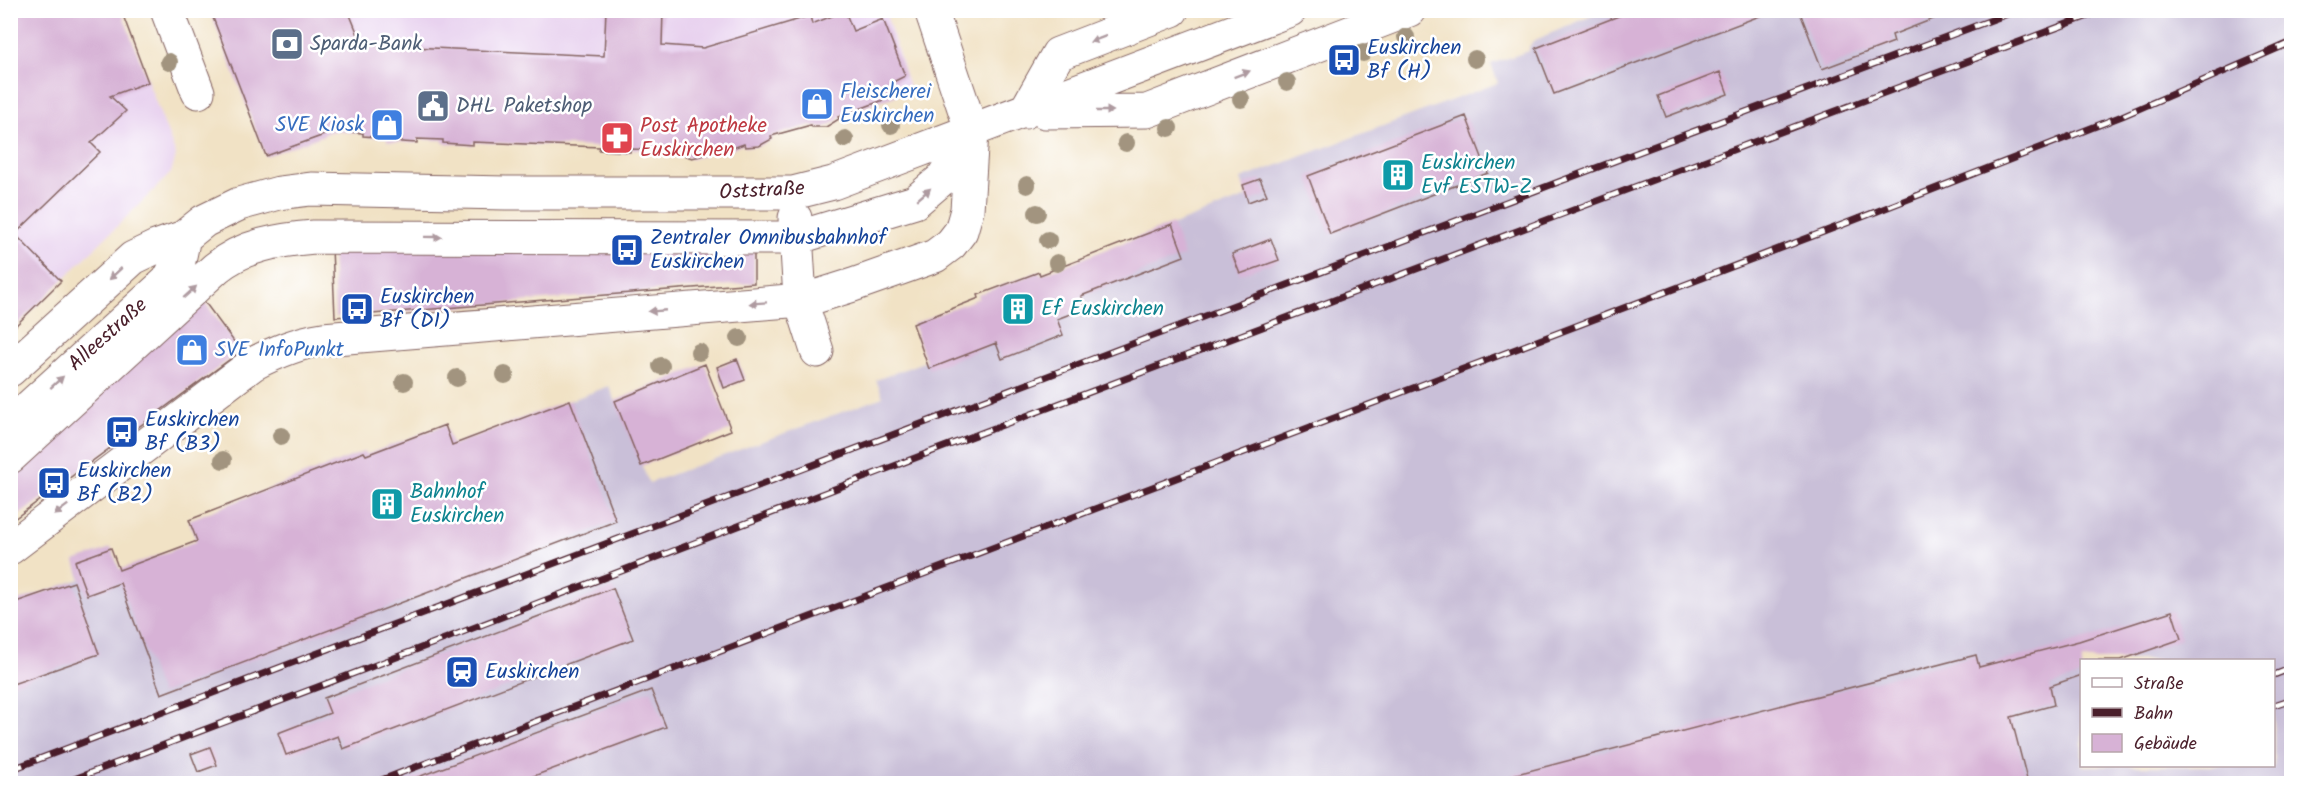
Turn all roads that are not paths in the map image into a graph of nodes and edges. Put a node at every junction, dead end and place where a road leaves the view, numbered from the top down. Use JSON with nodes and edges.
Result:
{"nodes":[{"id":1,"x":167,"y":10,"type":"edge"},
{"id":2,"x":932,"y":10,"type":"edge"},
{"id":3,"x":1172,"y":10,"type":"edge"},
{"id":4,"x":1290,"y":10,"type":"edge"},
{"id":5,"x":1409,"y":10,"type":"edge"},
{"id":6,"x":1258,"y":17,"type":"edge"},
{"id":7,"x":198,"y":92,"type":"dead end"},
{"id":8,"x":1025,"y":112,"type":"junction"},
{"id":9,"x":972,"y":132,"type":"junction"},
{"id":10,"x":793,"y":193,"type":"junction"},
{"id":11,"x":239,"y":204,"type":"joint"},
{"id":12,"x":184,"y":237,"type":"junction"},
{"id":13,"x":796,"y":238,"type":"junction"},
{"id":14,"x":800,"y":298,"type":"junction"},
{"id":15,"x":817,"y":351,"type":"dead end"},
{"id":16,"x":10,"y":370,"type":"edge"},
{"id":17,"x":10,"y":417,"type":"edge"},
{"id":18,"x":10,"y":457,"type":"edge"},
{"id":19,"x":10,"y":548,"type":"edge"}],
"edges":[{"from":1,"to":7,"type":"street"},
{"from":2,"to":9,"type":"street"},
{"from":3,"to":8,"type":"street","one_way":true},
{"from":4,"to":6,"type":"street","name":"Oststraße"},
{"from":8,"to":5,"type":"street","one_way":true},
{"from":6,"to":8,"type":"street","name":"Oststraße"},
{"from":8,"to":9,"type":"street","name":"Oststraße"},
{"from":9,"to":10,"type":"street","name":"Oststraße"},
{"from":13,"to":9,"type":"street","one_way":true},
{"from":9,"to":14,"type":"street"},
{"from":10,"to":11,"type":"street","name":"Oststraße"},
{"from":10,"to":13,"type":"street"},
{"from":11,"to":12,"type":"street","name":"Alleestraße"},
{"from":12,"to":16,"type":"street","name":"Alleestraße","one_way":true},
{"from":17,"to":12,"type":"street","name":"Alleestraße","one_way":true},
{"from":13,"to":14,"type":"street"},
{"from":18,"to":13,"type":"street","one_way":true},
{"from":14,"to":15,"type":"street"},
{"from":14,"to":19,"type":"street","one_way":true}]}
